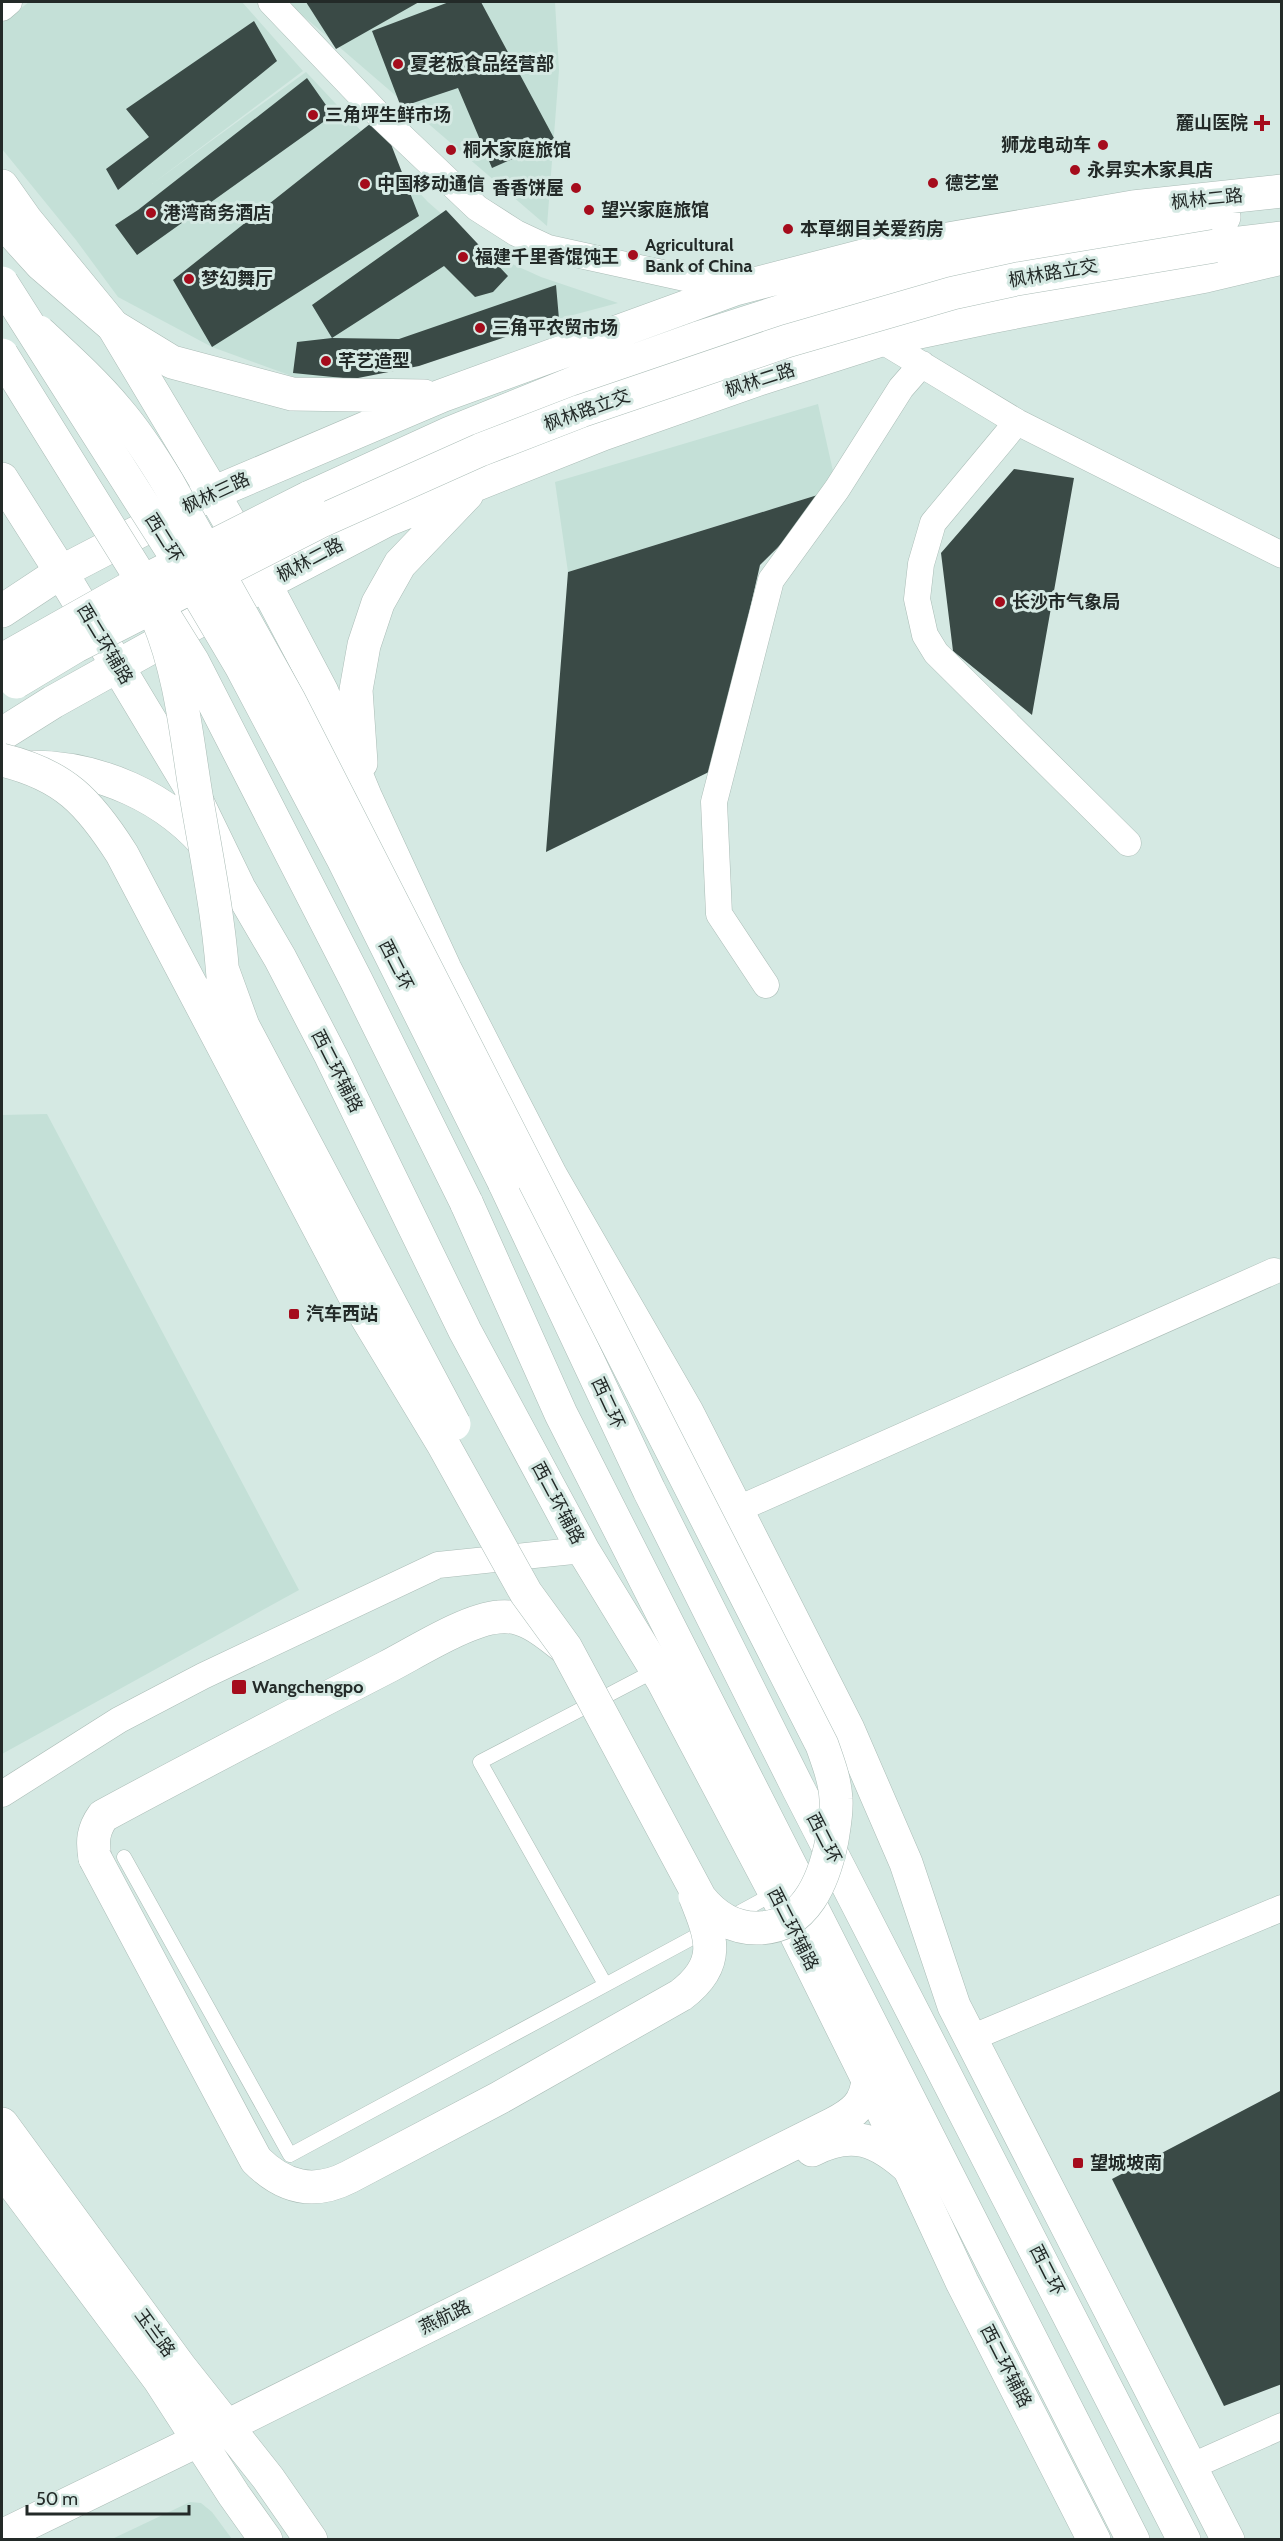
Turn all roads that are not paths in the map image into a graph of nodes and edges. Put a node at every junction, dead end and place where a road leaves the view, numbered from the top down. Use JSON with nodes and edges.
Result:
{"nodes":[{"id":1,"x":9,"y":2,"type":"edge"},
{"id":2,"x":271,"y":2,"type":"edge"},
{"id":3,"x":2,"y":8,"type":"edge"},
{"id":4,"x":2,"y":186,"type":"edge"},
{"id":5,"x":1281,"y":191,"type":"edge"},
{"id":6,"x":1281,"y":204,"type":"edge"},
{"id":7,"x":2,"y":221,"type":"edge"},
{"id":8,"x":1208,"y":234,"type":"junction"},
{"id":9,"x":1281,"y":238,"type":"edge"},
{"id":10,"x":1281,"y":258,"type":"edge"},
{"id":11,"x":2,"y":284,"type":"edge"},
{"id":12,"x":735,"y":289,"type":"junction"},
{"id":13,"x":27,"y":321,"type":"junction"},
{"id":14,"x":113,"y":326,"type":"junction"},
{"id":15,"x":881,"y":340,"type":"junction"},
{"id":16,"x":2,"y":355,"type":"edge"},
{"id":17,"x":922,"y":364,"type":"junction"},
{"id":18,"x":441,"y":396,"type":"junction"},
{"id":19,"x":1017,"y":422,"type":"junction"},
{"id":20,"x":2,"y":479,"type":"edge"},
{"id":21,"x":477,"y":483,"type":"junction"},
{"id":22,"x":213,"y":493,"type":"junction"},
{"id":23,"x":1281,"y":555,"type":"edge"},
{"id":24,"x":61,"y":572,"type":"junction"},
{"id":25,"x":142,"y":579,"type":"junction"},
{"id":26,"x":265,"y":584,"type":"junction"},
{"id":27,"x":2,"y":610,"type":"edge"},
{"id":28,"x":2,"y":660,"type":"edge"},
{"id":29,"x":118,"y":667,"type":"junction"},
{"id":30,"x":2,"y":690,"type":"edge"},
{"id":31,"x":2,"y":734,"type":"edge"},
{"id":32,"x":2,"y":760,"type":"edge"},
{"id":33,"x":2,"y":769,"type":"edge"},
{"id":34,"x":366,"y":798,"type":"junction"},
{"id":35,"x":1128,"y":843,"type":"dead end"},
{"id":36,"x":239,"y":888,"type":"junction"},
{"id":37,"x":223,"y":971,"type":"junction"},
{"id":38,"x":766,"y":985,"type":"dead end"},
{"id":39,"x":229,"y":1060,"type":"junction"},
{"id":40,"x":1274,"y":1271,"type":"dead end"},
{"id":41,"x":736,"y":1510,"type":"junction"},
{"id":42,"x":583,"y":1550,"type":"junction"},
{"id":43,"x":566,"y":1648,"type":"junction"},
{"id":44,"x":656,"y":1670,"type":"junction"},
{"id":45,"x":2,"y":1794,"type":"edge"},
{"id":46,"x":124,"y":1857,"type":"dead end"},
{"id":47,"x":689,"y":1880,"type":"junction"},
{"id":48,"x":775,"y":1893,"type":"junction"},
{"id":49,"x":1281,"y":1908,"type":"edge"},
{"id":50,"x":605,"y":1984,"type":"junction"},
{"id":51,"x":971,"y":2038,"type":"junction"},
{"id":52,"x":868,"y":2079,"type":"junction"},
{"id":53,"x":2,"y":2124,"type":"edge"},
{"id":54,"x":2,"y":2169,"type":"edge"},
{"id":55,"x":910,"y":2169,"type":"junction"},
{"id":56,"x":1281,"y":2426,"type":"edge"},
{"id":57,"x":218,"y":2440,"type":"junction"},
{"id":58,"x":1190,"y":2467,"type":"junction"},
{"id":59,"x":2,"y":2536,"type":"edge"},
{"id":60,"x":39,"y":2540,"type":"edge"},
{"id":61,"x":266,"y":2540,"type":"edge"},
{"id":62,"x":311,"y":2540,"type":"edge"},
{"id":63,"x":1094,"y":2540,"type":"edge"},
{"id":64,"x":1133,"y":2540,"type":"edge"},
{"id":65,"x":1184,"y":2540,"type":"edge"},
{"id":66,"x":1227,"y":2540,"type":"edge"}],
"edges":[{"from":1,"to":3,"type":"street"},
{"from":2,"to":12,"type":"street"},
{"from":4,"to":14,"type":"main road"},
{"from":5,"to":12,"type":"main road","name":"枫林二路"},
{"from":6,"to":8,"type":"main road","name":"枫林二路"},
{"from":7,"to":14,"type":"main road"},
{"from":8,"to":9,"type":"main road"},
{"from":8,"to":28,"type":"main road","name":"枫林路立交","bridge":true},
{"from":8,"to":30,"type":"main road","name":"枫林路立交","bridge":true},
{"from":10,"to":15,"type":"main road","name":"枫林二路"},
{"from":11,"to":13,"type":"main road","name":"西二环","bridge":true},
{"from":12,"to":18,"type":"main road","name":"枫林二路"},
{"from":13,"to":47,"type":"main road","bridge":true},
{"from":13,"to":65,"type":"main road","name":"西二环","bridge":true},
{"from":14,"to":18,"type":"main road"},
{"from":14,"to":22,"type":"main road"},
{"from":15,"to":17,"type":"street"},
{"from":15,"to":21,"type":"main road","name":"枫林二路"},
{"from":16,"to":25,"type":"main road","bridge":true},
{"from":17,"to":19,"type":"street"},
{"from":17,"to":38,"type":"street"},
{"from":18,"to":22,"type":"main road","name":"枫林三路"},
{"from":19,"to":23,"type":"street"},
{"from":19,"to":35,"type":"street"},
{"from":20,"to":24,"type":"main road","name":"西二环辅路"},
{"from":21,"to":26,"type":"main road","name":"枫林二路"},
{"from":21,"to":34,"type":"main road"},
{"from":22,"to":24,"type":"main road","name":"枫林三路"},
{"from":22,"to":26,"type":"main road"},
{"from":24,"to":27,"type":"main road","name":"枫林三路"},
{"from":24,"to":29,"type":"main road","name":"西二环辅路"},
{"from":25,"to":37,"type":"main road","bridge":true},
{"from":25,"to":64,"type":"main road","bridge":true},
{"from":26,"to":29,"type":"main road"},
{"from":26,"to":34,"type":"main road"},
{"from":29,"to":31,"type":"main road"},
{"from":29,"to":36,"type":"main road","name":"西二环辅路"},
{"from":32,"to":39,"type":"main road","bridge":true},
{"from":33,"to":36,"type":"main road"},
{"from":34,"to":41,"type":"main road"},
{"from":36,"to":42,"type":"main road","name":"西二环辅路"},
{"from":37,"to":39,"type":"main road","bridge":true},
{"from":37,"to":43,"type":"main road","bridge":true},
{"from":39,"to":43,"type":"main road","bridge":true},
{"from":40,"to":41,"type":"street"},
{"from":41,"to":51,"type":"main road"},
{"from":42,"to":44,"type":"main road","name":"西二环辅路"},
{"from":42,"to":45,"type":"street"},
{"from":43,"to":47,"type":"main road","bridge":true},
{"from":43,"to":47,"type":"main road","bridge":true},
{"from":44,"to":48,"type":"main road","name":"西二环辅路"},
{"from":44,"to":50,"type":"lane"},
{"from":46,"to":50,"type":"lane"},
{"from":48,"to":50,"type":"lane"},
{"from":48,"to":52,"type":"main road","name":"西二环辅路"},
{"from":49,"to":51,"type":"street"},
{"from":51,"to":58,"type":"main road"},
{"from":52,"to":55,"type":"main road","name":"西二环辅路"},
{"from":52,"to":57,"type":"main road","name":"燕航路"},
{"from":53,"to":57,"type":"main road","name":"玉兰路"},
{"from":54,"to":57,"type":"main road","name":"玉兰路"},
{"from":55,"to":57,"type":"main road","name":"燕航路"},
{"from":55,"to":63,"type":"main road","name":"西二环辅路"},
{"from":56,"to":58,"type":"street"},
{"from":57,"to":59,"type":"main road","name":"燕航路"},
{"from":57,"to":60,"type":"main road","name":"燕航路"},
{"from":57,"to":61,"type":"main road","name":"玉兰路"},
{"from":57,"to":62,"type":"main road","name":"玉兰路"},
{"from":58,"to":66,"type":"main road"}]}
